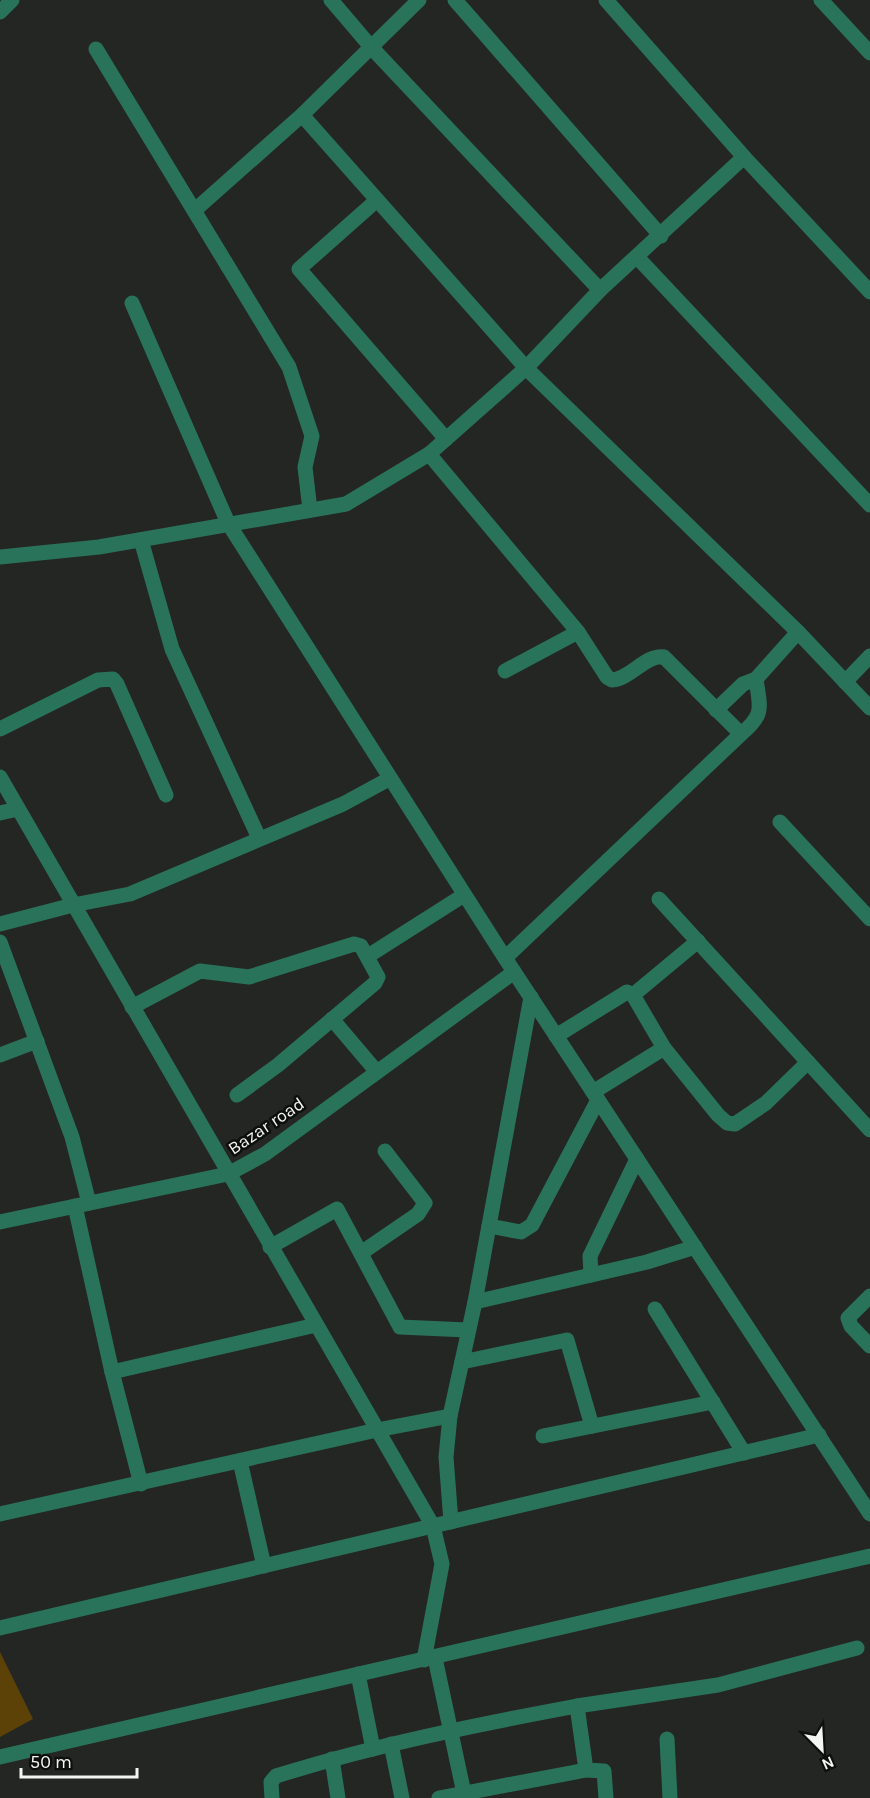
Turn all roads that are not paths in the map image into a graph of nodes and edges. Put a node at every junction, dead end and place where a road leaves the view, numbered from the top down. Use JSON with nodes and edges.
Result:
{"nodes":[{"id":1,"x":12,"y":0,"type":"edge"},
{"id":2,"x":331,"y":0,"type":"edge"},
{"id":3,"x":419,"y":0,"type":"edge"},
{"id":4,"x":455,"y":0,"type":"edge"},
{"id":5,"x":606,"y":0,"type":"edge"},
{"id":6,"x":822,"y":0,"type":"edge"},
{"id":7,"x":0,"y":12,"type":"edge"},
{"id":8,"x":371,"y":47,"type":"junction"},
{"id":9,"x":96,"y":49,"type":"dead end"},
{"id":10,"x":870,"y":53,"type":"edge"},
{"id":11,"x":302,"y":115,"type":"junction"},
{"id":12,"x":744,"y":157,"type":"junction"},
{"id":13,"x":377,"y":200,"type":"junction"},
{"id":14,"x":195,"y":210,"type":"junction"},
{"id":15,"x":661,"y":236,"type":"junction"},
{"id":16,"x":638,"y":258,"type":"junction"},
{"id":17,"x":600,"y":290,"type":"junction"},
{"id":18,"x":870,"y":292,"type":"edge"},
{"id":19,"x":132,"y":303,"type":"dead end"},
{"id":20,"x":526,"y":368,"type":"junction"},
{"id":21,"x":446,"y":439,"type":"junction"},
{"id":22,"x":429,"y":454,"type":"junction"},
{"id":23,"x":870,"y":505,"type":"edge"},
{"id":24,"x":310,"y":510,"type":"junction"},
{"id":25,"x":228,"y":523,"type":"junction"},
{"id":26,"x":141,"y":540,"type":"junction"},
{"id":27,"x":0,"y":557,"type":"edge"},
{"id":28,"x":578,"y":632,"type":"junction"},
{"id":29,"x":798,"y":632,"type":"junction"},
{"id":30,"x":870,"y":656,"type":"edge"},
{"id":31,"x":505,"y":671,"type":"dead end"},
{"id":32,"x":756,"y":679,"type":"junction"},
{"id":33,"x":844,"y":682,"type":"junction"},
{"id":34,"x":870,"y":708,"type":"edge"},
{"id":35,"x":716,"y":710,"type":"junction"},
{"id":36,"x":0,"y":729,"type":"edge"},
{"id":37,"x":741,"y":734,"type":"junction"},
{"id":38,"x":0,"y":777,"type":"edge"},
{"id":39,"x":389,"y":779,"type":"junction"},
{"id":40,"x":166,"y":795,"type":"dead end"},
{"id":41,"x":18,"y":809,"type":"junction"},
{"id":42,"x":0,"y":813,"type":"edge"},
{"id":43,"x":780,"y":822,"type":"dead end"},
{"id":44,"x":259,"y":838,"type":"junction"},
{"id":45,"x":464,"y":895,"type":"junction"},
{"id":46,"x":659,"y":899,"type":"dead end"},
{"id":47,"x":74,"y":905,"type":"junction"},
{"id":48,"x":870,"y":919,"type":"edge"},
{"id":49,"x":0,"y":924,"type":"edge"},
{"id":50,"x":698,"y":941,"type":"junction"},
{"id":51,"x":0,"y":942,"type":"edge"},
{"id":52,"x":368,"y":956,"type":"junction"},
{"id":53,"x":505,"y":958,"type":"junction"},
{"id":54,"x":514,"y":972,"type":"junction"},
{"id":55,"x":633,"y":995,"type":"junction"},
{"id":56,"x":531,"y":997,"type":"junction"},
{"id":57,"x":132,"y":1007,"type":"junction"},
{"id":58,"x":332,"y":1019,"type":"junction"},
{"id":59,"x":556,"y":1036,"type":"junction"},
{"id":60,"x":37,"y":1041,"type":"junction"},
{"id":61,"x":664,"y":1048,"type":"junction"},
{"id":62,"x":0,"y":1056,"type":"edge"},
{"id":63,"x":808,"y":1062,"type":"junction"},
{"id":64,"x":377,"y":1072,"type":"junction"},
{"id":65,"x":237,"y":1095,"type":"dead end"},
{"id":66,"x":596,"y":1096,"type":"junction"},
{"id":67,"x":870,"y":1130,"type":"edge"},
{"id":68,"x":385,"y":1151,"type":"dead end"},
{"id":69,"x":637,"y":1159,"type":"junction"},
{"id":70,"x":228,"y":1174,"type":"junction"},
{"id":71,"x":82,"y":1205,"type":"junction"},
{"id":72,"x":0,"y":1222,"type":"edge"},
{"id":73,"x":489,"y":1226,"type":"junction"},
{"id":74,"x":270,"y":1247,"type":"junction"},
{"id":75,"x":694,"y":1247,"type":"junction"},
{"id":76,"x":361,"y":1253,"type":"junction"},
{"id":77,"x":591,"y":1275,"type":"junction"},
{"id":78,"x":870,"y":1296,"type":"edge"},
{"id":79,"x":475,"y":1302,"type":"junction"},
{"id":80,"x":655,"y":1309,"type":"dead end"},
{"id":81,"x":316,"y":1325,"type":"junction"},
{"id":82,"x":467,"y":1330,"type":"junction"},
{"id":83,"x":870,"y":1346,"type":"edge"},
{"id":84,"x":462,"y":1362,"type":"junction"},
{"id":85,"x":112,"y":1372,"type":"junction"},
{"id":86,"x":713,"y":1402,"type":"junction"},
{"id":87,"x":450,"y":1416,"type":"junction"},
{"id":88,"x":592,"y":1426,"type":"junction"},
{"id":89,"x":376,"y":1430,"type":"junction"},
{"id":90,"x":819,"y":1435,"type":"junction"},
{"id":91,"x":543,"y":1436,"type":"dead end"},
{"id":92,"x":744,"y":1453,"type":"junction"},
{"id":93,"x":240,"y":1461,"type":"junction"},
{"id":94,"x":141,"y":1484,"type":"junction"},
{"id":95,"x":0,"y":1514,"type":"edge"},
{"id":96,"x":870,"y":1514,"type":"edge"},
{"id":97,"x":451,"y":1522,"type":"junction"},
{"id":98,"x":433,"y":1526,"type":"junction"},
{"id":99,"x":870,"y":1556,"type":"edge"},
{"id":100,"x":264,"y":1566,"type":"junction"},
{"id":101,"x":0,"y":1628,"type":"edge"},
{"id":102,"x":857,"y":1648,"type":"dead end"},
{"id":103,"x":429,"y":1659,"type":"junction"},
{"id":104,"x":358,"y":1674,"type":"junction"},
{"id":105,"x":577,"y":1706,"type":"junction"},
{"id":106,"x":450,"y":1730,"type":"junction"},
{"id":107,"x":667,"y":1739,"type":"dead end"},
{"id":108,"x":391,"y":1744,"type":"junction"},
{"id":109,"x":373,"y":1749,"type":"junction"},
{"id":110,"x":0,"y":1756,"type":"edge"},
{"id":111,"x":332,"y":1759,"type":"junction"},
{"id":112,"x":586,"y":1770,"type":"junction"},
{"id":113,"x":464,"y":1796,"type":"edge"},
{"id":114,"x":272,"y":1798,"type":"edge"},
{"id":115,"x":338,"y":1798,"type":"edge"},
{"id":116,"x":402,"y":1798,"type":"edge"},
{"id":117,"x":440,"y":1798,"type":"edge"},
{"id":118,"x":606,"y":1798,"type":"edge"},
{"id":119,"x":670,"y":1798,"type":"edge"}],
"edges":[{"from":1,"to":7,"type":"street"},
{"from":2,"to":8,"type":"street"},
{"from":3,"to":8,"type":"street"},
{"from":4,"to":15,"type":"street"},
{"from":5,"to":12,"type":"street"},
{"from":6,"to":10,"type":"street"},
{"from":8,"to":11,"type":"street"},
{"from":8,"to":17,"type":"street"},
{"from":9,"to":14,"type":"street"},
{"from":11,"to":13,"type":"street"},
{"from":11,"to":14,"type":"street"},
{"from":12,"to":15,"type":"street"},
{"from":12,"to":18,"type":"street"},
{"from":13,"to":20,"type":"street"},
{"from":13,"to":21,"type":"street"},
{"from":14,"to":24,"type":"street"},
{"from":15,"to":16,"type":"street"},
{"from":16,"to":17,"type":"street"},
{"from":16,"to":23,"type":"street"},
{"from":17,"to":20,"type":"street"},
{"from":19,"to":25,"type":"street"},
{"from":20,"to":21,"type":"street"},
{"from":20,"to":29,"type":"street"},
{"from":21,"to":22,"type":"street"},
{"from":22,"to":24,"type":"street"},
{"from":22,"to":28,"type":"street"},
{"from":24,"to":25,"type":"street"},
{"from":25,"to":26,"type":"street"},
{"from":25,"to":39,"type":"street"},
{"from":26,"to":27,"type":"street"},
{"from":26,"to":44,"type":"street"},
{"from":28,"to":31,"type":"street"},
{"from":28,"to":35,"type":"street"},
{"from":29,"to":32,"type":"street"},
{"from":29,"to":33,"type":"street"},
{"from":30,"to":33,"type":"street"},
{"from":32,"to":35,"type":"street"},
{"from":32,"to":37,"type":"street"},
{"from":33,"to":34,"type":"street"},
{"from":35,"to":37,"type":"street"},
{"from":36,"to":40,"type":"street"},
{"from":37,"to":53,"type":"street"},
{"from":38,"to":41,"type":"street"},
{"from":39,"to":44,"type":"street"},
{"from":39,"to":45,"type":"street"},
{"from":41,"to":42,"type":"street"},
{"from":41,"to":47,"type":"street"},
{"from":43,"to":48,"type":"street"},
{"from":44,"to":47,"type":"street"},
{"from":45,"to":52,"type":"street"},
{"from":45,"to":53,"type":"street"},
{"from":46,"to":50,"type":"street"},
{"from":47,"to":49,"type":"street"},
{"from":47,"to":57,"type":"street"},
{"from":50,"to":55,"type":"street"},
{"from":50,"to":63,"type":"street"},
{"from":51,"to":60,"type":"street"},
{"from":52,"to":57,"type":"street"},
{"from":52,"to":58,"type":"street"},
{"from":53,"to":54,"type":"street"},
{"from":54,"to":56,"type":"street"},
{"from":54,"to":64,"type":"street","name":"Bazar road"},
{"from":55,"to":59,"type":"street"},
{"from":55,"to":61,"type":"street"},
{"from":56,"to":59,"type":"street"},
{"from":56,"to":73,"type":"street"},
{"from":57,"to":70,"type":"street"},
{"from":58,"to":64,"type":"street"},
{"from":58,"to":65,"type":"street"},
{"from":59,"to":66,"type":"street"},
{"from":60,"to":62,"type":"street"},
{"from":60,"to":71,"type":"street"},
{"from":61,"to":63,"type":"street"},
{"from":61,"to":66,"type":"street"},
{"from":63,"to":67,"type":"street"},
{"from":64,"to":70,"type":"street","name":"Bazar road"},
{"from":66,"to":69,"type":"street"},
{"from":66,"to":73,"type":"street"},
{"from":68,"to":76,"type":"street"},
{"from":69,"to":75,"type":"street"},
{"from":69,"to":77,"type":"street"},
{"from":70,"to":71,"type":"street","name":"Bazar road"},
{"from":70,"to":74,"type":"street"},
{"from":71,"to":72,"type":"street","name":"Bazar road"},
{"from":71,"to":85,"type":"street"},
{"from":73,"to":79,"type":"street"},
{"from":74,"to":76,"type":"street"},
{"from":74,"to":81,"type":"street"},
{"from":75,"to":77,"type":"street"},
{"from":75,"to":90,"type":"street"},
{"from":76,"to":82,"type":"street"},
{"from":77,"to":79,"type":"street"},
{"from":78,"to":83,"type":"street"},
{"from":79,"to":82,"type":"street"},
{"from":80,"to":86,"type":"street"},
{"from":81,"to":85,"type":"street"},
{"from":81,"to":89,"type":"street"},
{"from":82,"to":84,"type":"street"},
{"from":84,"to":87,"type":"street"},
{"from":84,"to":88,"type":"street"},
{"from":85,"to":94,"type":"street"},
{"from":86,"to":88,"type":"street"},
{"from":86,"to":92,"type":"street"},
{"from":87,"to":89,"type":"street"},
{"from":87,"to":97,"type":"street"},
{"from":88,"to":91,"type":"street"},
{"from":89,"to":93,"type":"street"},
{"from":89,"to":98,"type":"street"},
{"from":90,"to":92,"type":"street"},
{"from":90,"to":96,"type":"street"},
{"from":92,"to":97,"type":"street"},
{"from":93,"to":94,"type":"street"},
{"from":93,"to":100,"type":"street"},
{"from":94,"to":95,"type":"street"},
{"from":97,"to":98,"type":"street"},
{"from":98,"to":100,"type":"street"},
{"from":98,"to":103,"type":"street"},
{"from":99,"to":103,"type":"street"},
{"from":100,"to":101,"type":"street"},
{"from":102,"to":105,"type":"street"},
{"from":103,"to":104,"type":"street"},
{"from":103,"to":106,"type":"street"},
{"from":104,"to":109,"type":"street"},
{"from":104,"to":110,"type":"street"},
{"from":105,"to":106,"type":"street"},
{"from":105,"to":112,"type":"street"},
{"from":106,"to":108,"type":"street"},
{"from":106,"to":113,"type":"street"},
{"from":107,"to":119,"type":"street"},
{"from":108,"to":109,"type":"street"},
{"from":108,"to":116,"type":"street"},
{"from":109,"to":111,"type":"street"},
{"from":111,"to":114,"type":"street"},
{"from":111,"to":115,"type":"street"},
{"from":112,"to":113,"type":"street"},
{"from":112,"to":118,"type":"street"},
{"from":113,"to":117,"type":"street"}]}
